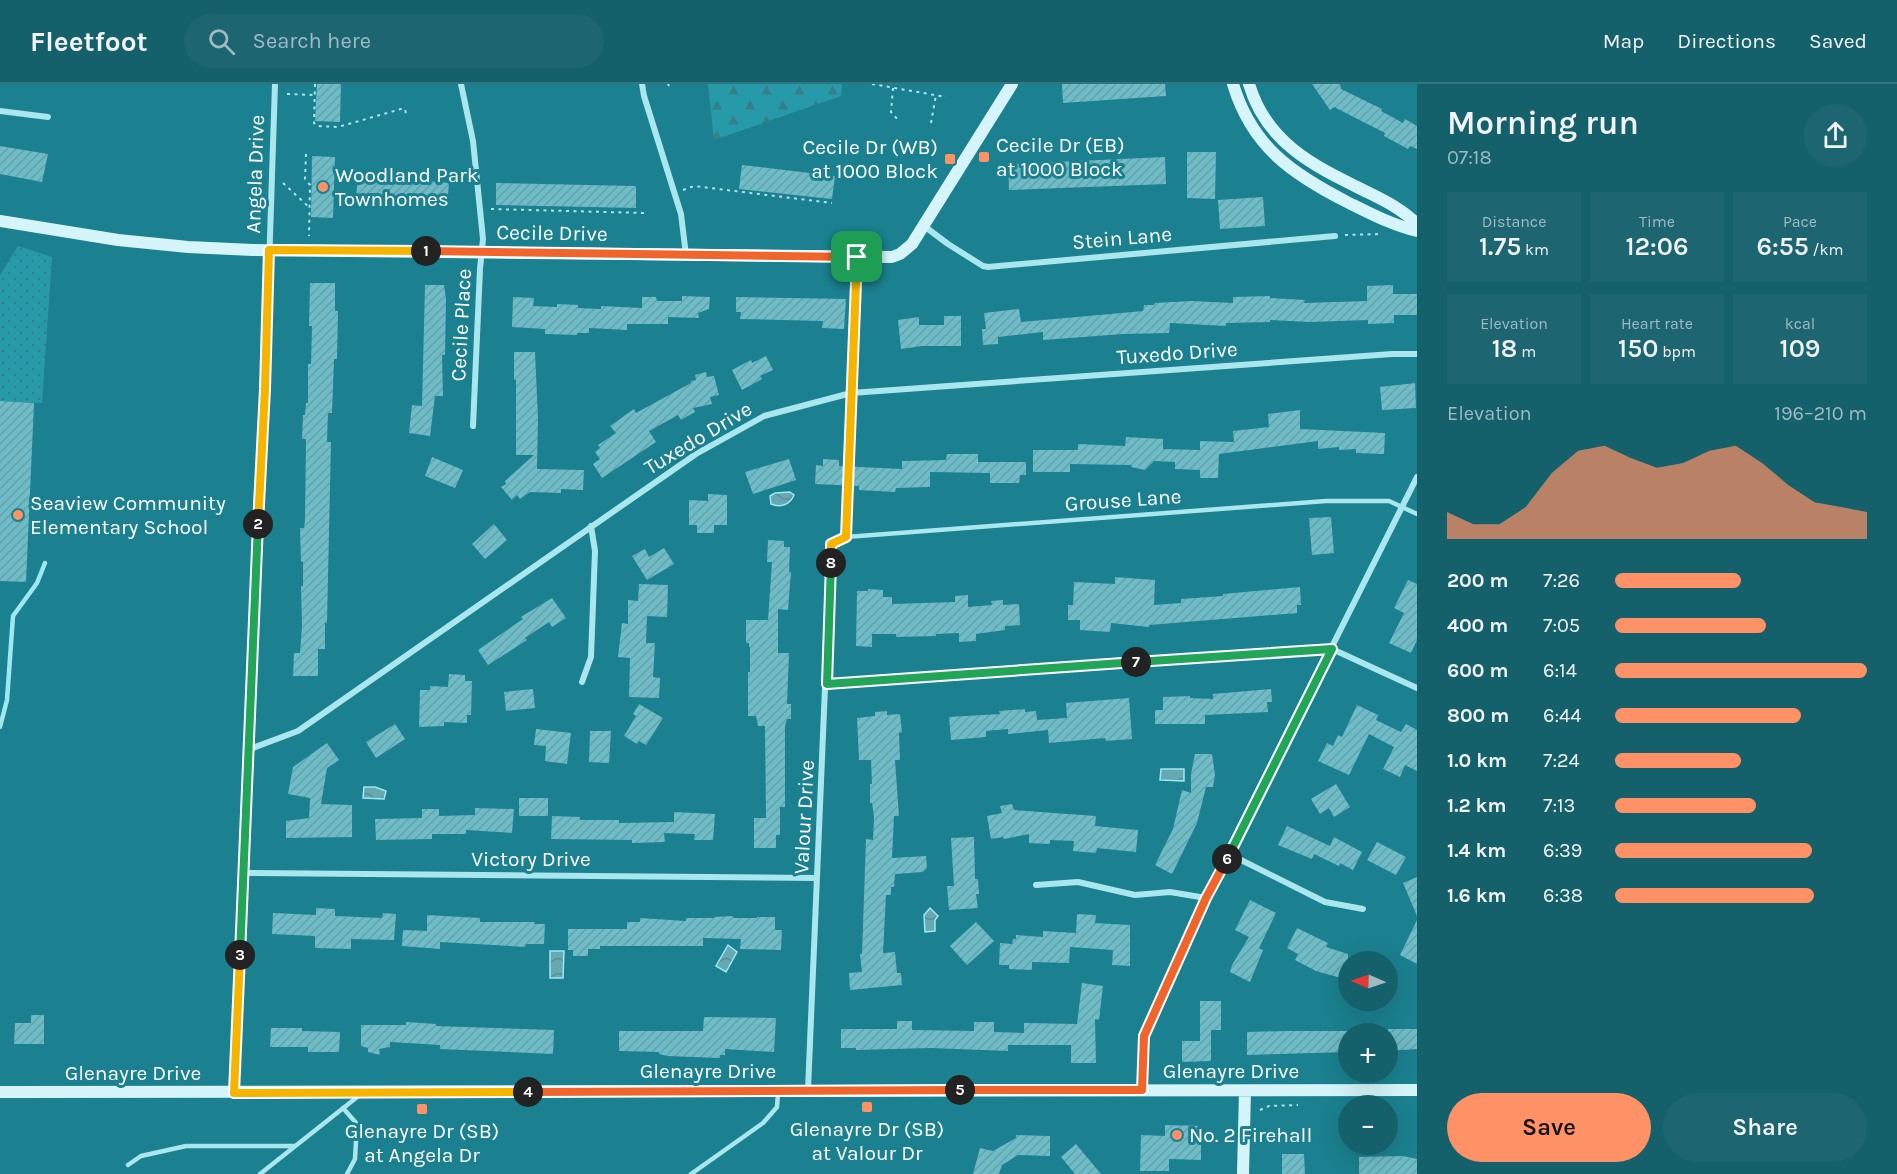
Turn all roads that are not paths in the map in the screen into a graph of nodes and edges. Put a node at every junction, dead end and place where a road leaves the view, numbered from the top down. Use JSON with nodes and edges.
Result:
{"nodes":[{"id":1,"x":275,"y":84,"type":"edge"},
{"id":2,"x":461,"y":84,"type":"edge"},
{"id":3,"x":642,"y":84,"type":"edge"},
{"id":4,"x":1012,"y":84,"type":"edge"},
{"id":5,"x":1233,"y":84,"type":"edge"},
{"id":6,"x":1249,"y":84,"type":"edge"},
{"id":7,"x":0,"y":111,"type":"edge"},
{"id":8,"x":48,"y":117,"type":"dead end"},
{"id":9,"x":0,"y":221,"type":"edge"},
{"id":10,"x":1417,"y":224,"type":"edge"},
{"id":11,"x":924,"y":226,"type":"junction"},
{"id":12,"x":1417,"y":231,"type":"edge"},
{"id":13,"x":1335,"y":236,"type":"road end"},
{"id":14,"x":269,"y":250,"type":"junction"},
{"id":15,"x":482,"y":251,"type":"junction"},
{"id":16,"x":686,"y":256,"type":"junction"},
{"id":17,"x":1417,"y":354,"type":"edge"},
{"id":18,"x":473,"y":426,"type":"dead end"},
{"id":19,"x":1417,"y":477,"type":"edge"},
{"id":20,"x":1402,"y":507,"type":"junction"},
{"id":21,"x":1417,"y":514,"type":"edge"},
{"id":22,"x":591,"y":526,"type":"junction"},
{"id":23,"x":831,"y":544,"type":"joint"},
{"id":24,"x":1332,"y":649,"type":"junction"},
{"id":25,"x":582,"y":682,"type":"dead end"},
{"id":26,"x":827,"y":684,"type":"junction"},
{"id":27,"x":1417,"y":688,"type":"edge"},
{"id":28,"x":250,"y":748,"type":"junction"},
{"id":29,"x":1229,"y":854,"type":"junction"},
{"id":30,"x":244,"y":873,"type":"junction"},
{"id":31,"x":817,"y":878,"type":"junction"},
{"id":32,"x":1036,"y":885,"type":"dead end"},
{"id":33,"x":1206,"y":898,"type":"junction"},
{"id":34,"x":1363,"y":909,"type":"dead end"},
{"id":35,"x":778,"y":1090,"type":"junction"},
{"id":36,"x":808,"y":1090,"type":"junction"},
{"id":37,"x":1142,"y":1090,"type":"junction"},
{"id":38,"x":1417,"y":1090,"type":"edge"},
{"id":39,"x":1245,"y":1091,"type":"junction"},
{"id":40,"x":0,"y":1092,"type":"edge"},
{"id":41,"x":363,"y":1092,"type":"junction"},
{"id":42,"x":234,"y":1093,"type":"junction"},
{"id":43,"x":343,"y":1108,"type":"junction"},
{"id":44,"x":294,"y":1146,"type":"junction"},
{"id":45,"x":129,"y":1165,"type":"dead end"},
{"id":46,"x":260,"y":1174,"type":"edge"},
{"id":47,"x":347,"y":1174,"type":"edge"},
{"id":48,"x":691,"y":1174,"type":"edge"},
{"id":49,"x":1243,"y":1174,"type":"edge"}],
"edges":[{"from":1,"to":14,"type":"street","name":"Angela Drive"},
{"from":2,"to":15,"type":"street","name":"Cecile Place"},
{"from":3,"to":16,"type":"street"},
{"from":4,"to":11,"type":"street","name":"Cecile Drive"},
{"from":5,"to":12,"type":"street"},
{"from":6,"to":10,"type":"street"},
{"from":7,"to":8,"type":"street"},
{"from":9,"to":14,"type":"street","name":"Cecile Drive"},
{"from":11,"to":13,"type":"street","name":"Stein Lane"},
{"from":11,"to":16,"type":"street","name":"Cecile Drive"},
{"from":14,"to":15,"type":"street","name":"Cecile Drive"},
{"from":14,"to":28,"type":"street","name":"Angela Drive"},
{"from":15,"to":16,"type":"street","name":"Cecile Drive"},
{"from":15,"to":18,"type":"street","name":"Cecile Place"},
{"from":17,"to":22,"type":"street","name":"Tuxedo Drive"},
{"from":19,"to":20,"type":"street"},
{"from":20,"to":21,"type":"lane","name":"Grouse Lane"},
{"from":20,"to":23,"type":"lane","name":"Grouse Lane"},
{"from":20,"to":24,"type":"street"},
{"from":22,"to":25,"type":"street"},
{"from":22,"to":28,"type":"street","name":"Tuxedo Drive"},
{"from":23,"to":26,"type":"street","name":"Valour Drive"},
{"from":24,"to":26,"type":"street"},
{"from":24,"to":27,"type":"street"},
{"from":24,"to":29,"type":"street"},
{"from":26,"to":31,"type":"street","name":"Valour Drive"},
{"from":28,"to":30,"type":"street","name":"Angela Drive"},
{"from":29,"to":33,"type":"street"},
{"from":29,"to":34,"type":"street"},
{"from":30,"to":31,"type":"street","name":"Victory Drive"},
{"from":30,"to":42,"type":"street","name":"Angela Drive"},
{"from":31,"to":36,"type":"street","name":"Valour Drive"},
{"from":32,"to":33,"type":"street"},
{"from":33,"to":37,"type":"street"},
{"from":35,"to":36,"type":"street","name":"Glenayre Drive"},
{"from":35,"to":41,"type":"street","name":"Glenayre Drive"},
{"from":35,"to":48,"type":"lane"},
{"from":36,"to":37,"type":"street","name":"Glenayre Drive"},
{"from":37,"to":39,"type":"street","name":"Glenayre Drive"},
{"from":38,"to":39,"type":"street","name":"Glenayre Drive"},
{"from":39,"to":49,"type":"street"},
{"from":40,"to":42,"type":"street","name":"Glenayre Drive"},
{"from":41,"to":42,"type":"street","name":"Glenayre Drive"},
{"from":41,"to":43,"type":"lane"},
{"from":43,"to":44,"type":"lane"},
{"from":43,"to":47,"type":"lane"},
{"from":44,"to":45,"type":"lane"},
{"from":44,"to":46,"type":"lane"}]}
